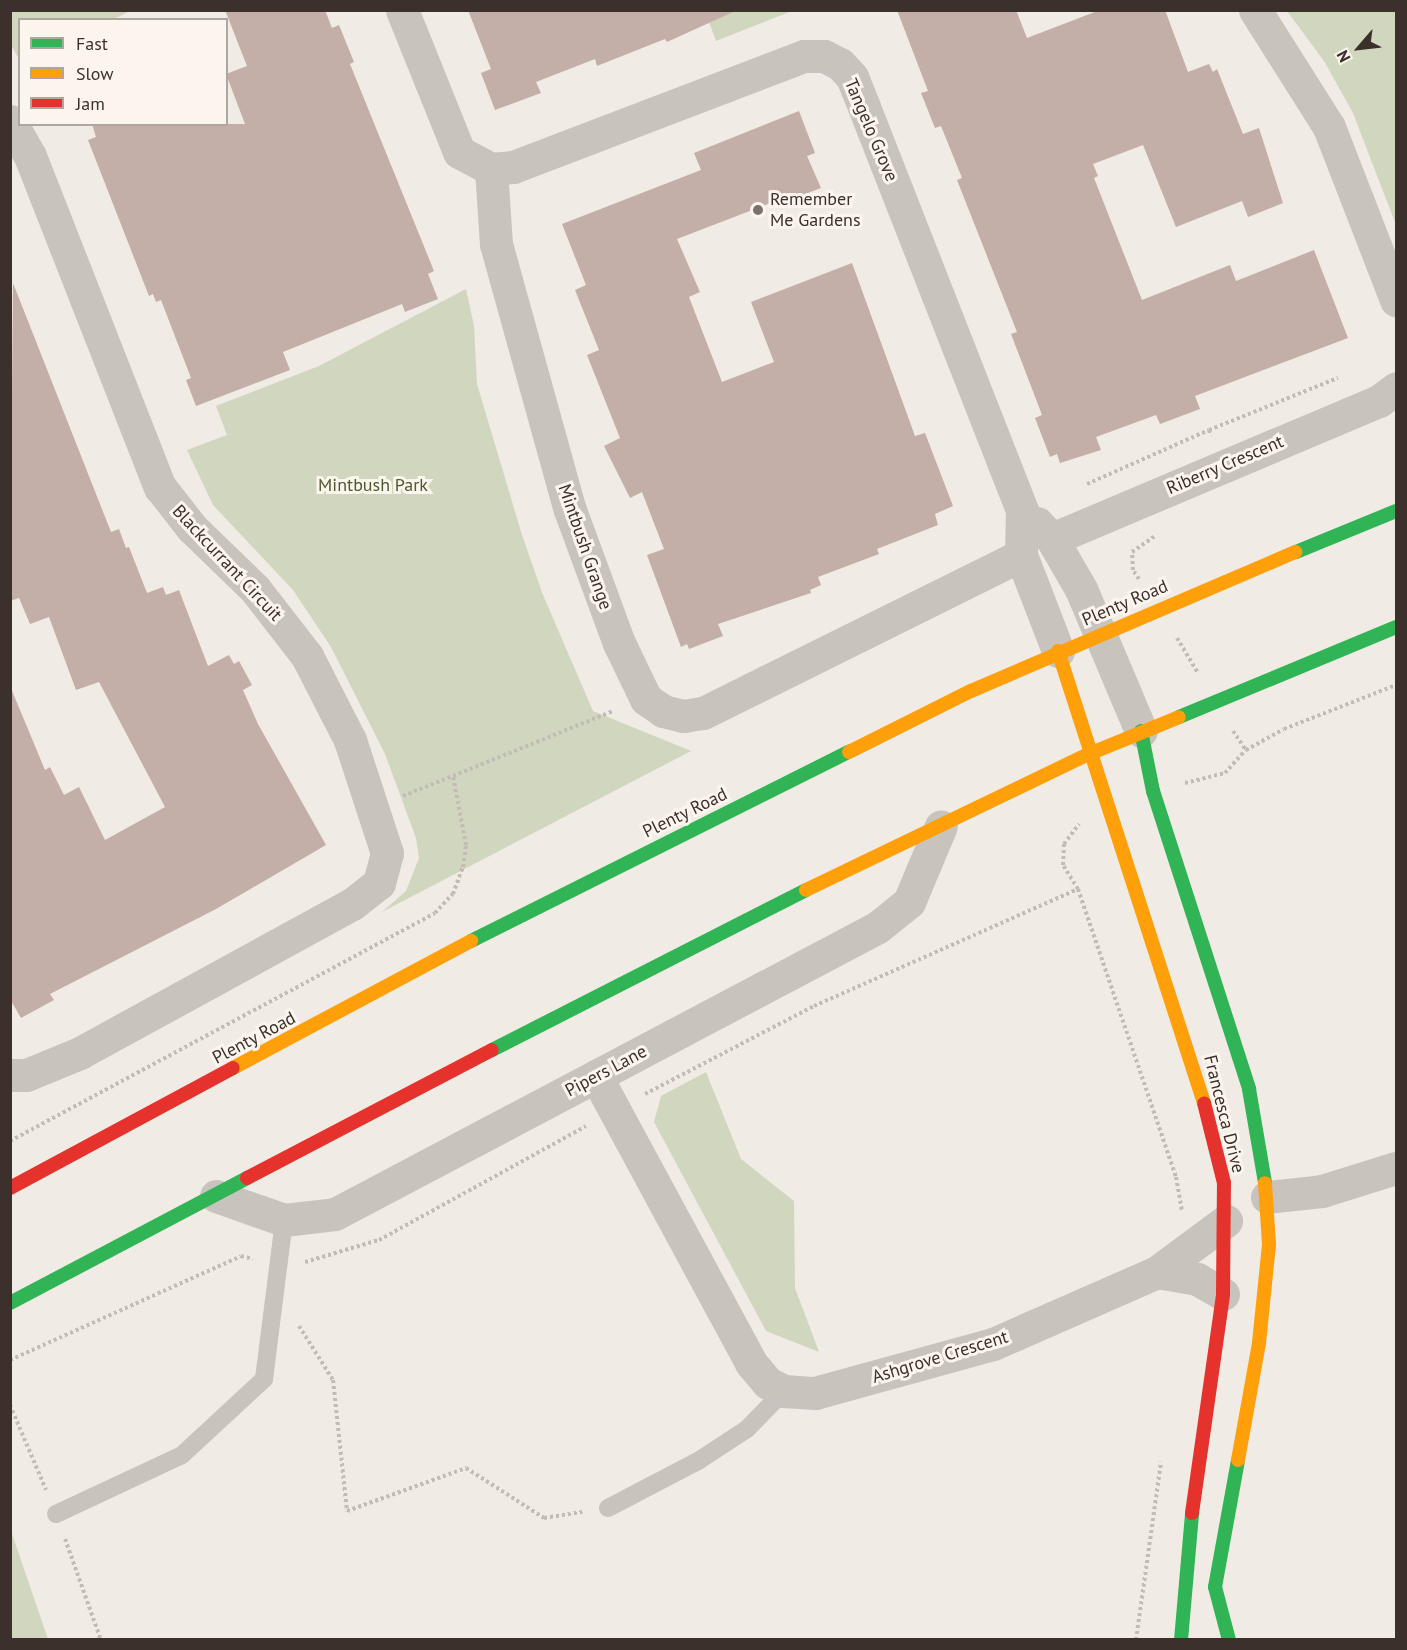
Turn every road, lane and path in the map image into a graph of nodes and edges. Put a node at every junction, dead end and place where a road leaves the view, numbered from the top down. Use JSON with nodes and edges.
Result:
{"nodes":[{"id":1,"x":402,"y":10,"type":"edge"},
{"id":2,"x":1255,"y":10,"type":"edge"},
{"id":3,"x":10,"y":122,"type":"edge"},
{"id":4,"x":491,"y":169,"type":"junction"},
{"id":5,"x":1396,"y":300,"type":"edge"},
{"id":6,"x":1347,"y":374,"type":"dead end"},
{"id":7,"x":1396,"y":388,"type":"edge"},
{"id":8,"x":1209,"y":430,"type":"junction"},
{"id":9,"x":1222,"y":465,"type":"junction"},
{"id":10,"x":1077,"y":488,"type":"dead end"},
{"id":11,"x":1022,"y":510,"type":"junction"},
{"id":12,"x":1396,"y":512,"type":"edge"},
{"id":13,"x":1159,"y":533,"type":"dead end"},
{"id":14,"x":1052,"y":539,"type":"junction"},
{"id":15,"x":1021,"y":555,"type":"junction"},
{"id":16,"x":1159,"y":608,"type":"junction"},
{"id":17,"x":1396,"y":627,"type":"edge"},
{"id":18,"x":1100,"y":632,"type":"junction"},
{"id":19,"x":1058,"y":651,"type":"junction"},
{"id":20,"x":646,"y":699,"type":"junction"},
{"id":21,"x":1214,"y":700,"type":"junction"},
{"id":22,"x":1141,"y":731,"type":"junction"},
{"id":23,"x":1246,"y":750,"type":"dead end"},
{"id":24,"x":1089,"y":753,"type":"junction"},
{"id":25,"x":375,"y":808,"type":"junction"},
{"id":26,"x":941,"y":826,"type":"junction"},
{"id":27,"x":1078,"y":889,"type":"dead end"},
{"id":28,"x":10,"y":1075,"type":"edge"},
{"id":29,"x":596,"y":1076,"type":"junction"},
{"id":30,"x":1396,"y":1168,"type":"edge"},
{"id":31,"x":10,"y":1188,"type":"edge"},
{"id":32,"x":216,"y":1196,"type":"junction"},
{"id":33,"x":1267,"y":1197,"type":"junction"},
{"id":34,"x":284,"y":1220,"type":"junction"},
{"id":35,"x":1226,"y":1221,"type":"junction"},
{"id":36,"x":1186,"y":1252,"type":"junction"},
{"id":37,"x":306,"y":1261,"type":"dead end"},
{"id":38,"x":1157,"y":1272,"type":"junction"},
{"id":39,"x":304,"y":1273,"type":"dead end"},
{"id":40,"x":1223,"y":1294,"type":"junction"},
{"id":41,"x":10,"y":1303,"type":"edge"},
{"id":42,"x":294,"y":1318,"type":"dead end"},
{"id":43,"x":784,"y":1391,"type":"junction"},
{"id":44,"x":608,"y":1508,"type":"joint"},
{"id":45,"x":56,"y":1514,"type":"dead end"},
{"id":46,"x":1139,"y":1619,"type":"dead end"},
{"id":47,"x":1136,"y":1640,"type":"edge"},
{"id":48,"x":1181,"y":1640,"type":"edge"},
{"id":49,"x":1229,"y":1640,"type":"edge"}],
"edges":[{"from":1,"to":4,"type":"street"},
{"from":2,"to":5,"type":"street"},
{"from":3,"to":25,"type":"street","name":"Blackcurrant Circuit"},
{"from":4,"to":11,"type":"street","name":"Tangelo Grove"},
{"from":4,"to":20,"type":"street","name":"Mintbush Grange"},
{"from":6,"to":8,"type":"path"},
{"from":7,"to":9,"type":"street","name":"Riberry Crescent"},
{"from":8,"to":9,"type":"path"},
{"from":8,"to":10,"type":"path"},
{"from":9,"to":14,"type":"street","name":"Riberry Crescent"},
{"from":11,"to":14,"type":"street","name":"Tangelo Grove"},
{"from":11,"to":15,"type":"street","name":"Tangelo Grove"},
{"from":12,"to":16,"type":"main road","name":"Plenty Road"},
{"from":13,"to":16,"type":"path"},
{"from":14,"to":18,"type":"street","name":"Tangelo Grove"},
{"from":15,"to":19,"type":"street","name":"Tangelo Grove"},
{"from":15,"to":20,"type":"street"},
{"from":16,"to":18,"type":"main road","name":"Plenty Road"},
{"from":16,"to":21,"type":"path"},
{"from":17,"to":21,"type":"main road"},
{"from":18,"to":19,"type":"main road","name":"Plenty Road"},
{"from":18,"to":22,"type":"street","name":"Tangelo Grove"},
{"from":19,"to":24,"type":"main road","name":"Francesca Drive"},
{"from":19,"to":31,"type":"main road","name":"Plenty Road"},
{"from":20,"to":25,"type":"path"},
{"from":21,"to":22,"type":"main road"},
{"from":21,"to":23,"type":"path"},
{"from":22,"to":24,"type":"main road"},
{"from":22,"to":33,"type":"main road","name":"Francesca Drive"},
{"from":24,"to":26,"type":"main road"},
{"from":24,"to":35,"type":"main road","name":"Francesca Drive"},
{"from":25,"to":28,"type":"street","name":"Blackcurrant Circuit"},
{"from":26,"to":29,"type":"street","name":"Pipers Lane"},
{"from":26,"to":32,"type":"main road"},
{"from":27,"to":36,"type":"path"},
{"from":29,"to":34,"type":"street","name":"Pipers Lane"},
{"from":29,"to":43,"type":"street"},
{"from":30,"to":33,"type":"street"},
{"from":32,"to":34,"type":"street","name":"Pipers Lane"},
{"from":32,"to":41,"type":"main road"},
{"from":33,"to":49,"type":"main road","name":"Francesca Drive"},
{"from":34,"to":45,"type":"lane"},
{"from":35,"to":36,"type":"street","name":"Ashgrove Crescent"},
{"from":35,"to":40,"type":"main road","name":"Francesca Drive"},
{"from":36,"to":38,"type":"street","name":"Ashgrove Crescent"},
{"from":37,"to":39,"type":"path"},
{"from":38,"to":40,"type":"street"},
{"from":38,"to":43,"type":"street","name":"Ashgrove Crescent"},
{"from":40,"to":48,"type":"main road","name":"Francesca Drive"},
{"from":42,"to":44,"type":"path"},
{"from":43,"to":44,"type":"lane"},
{"from":46,"to":47,"type":"path"}]}
